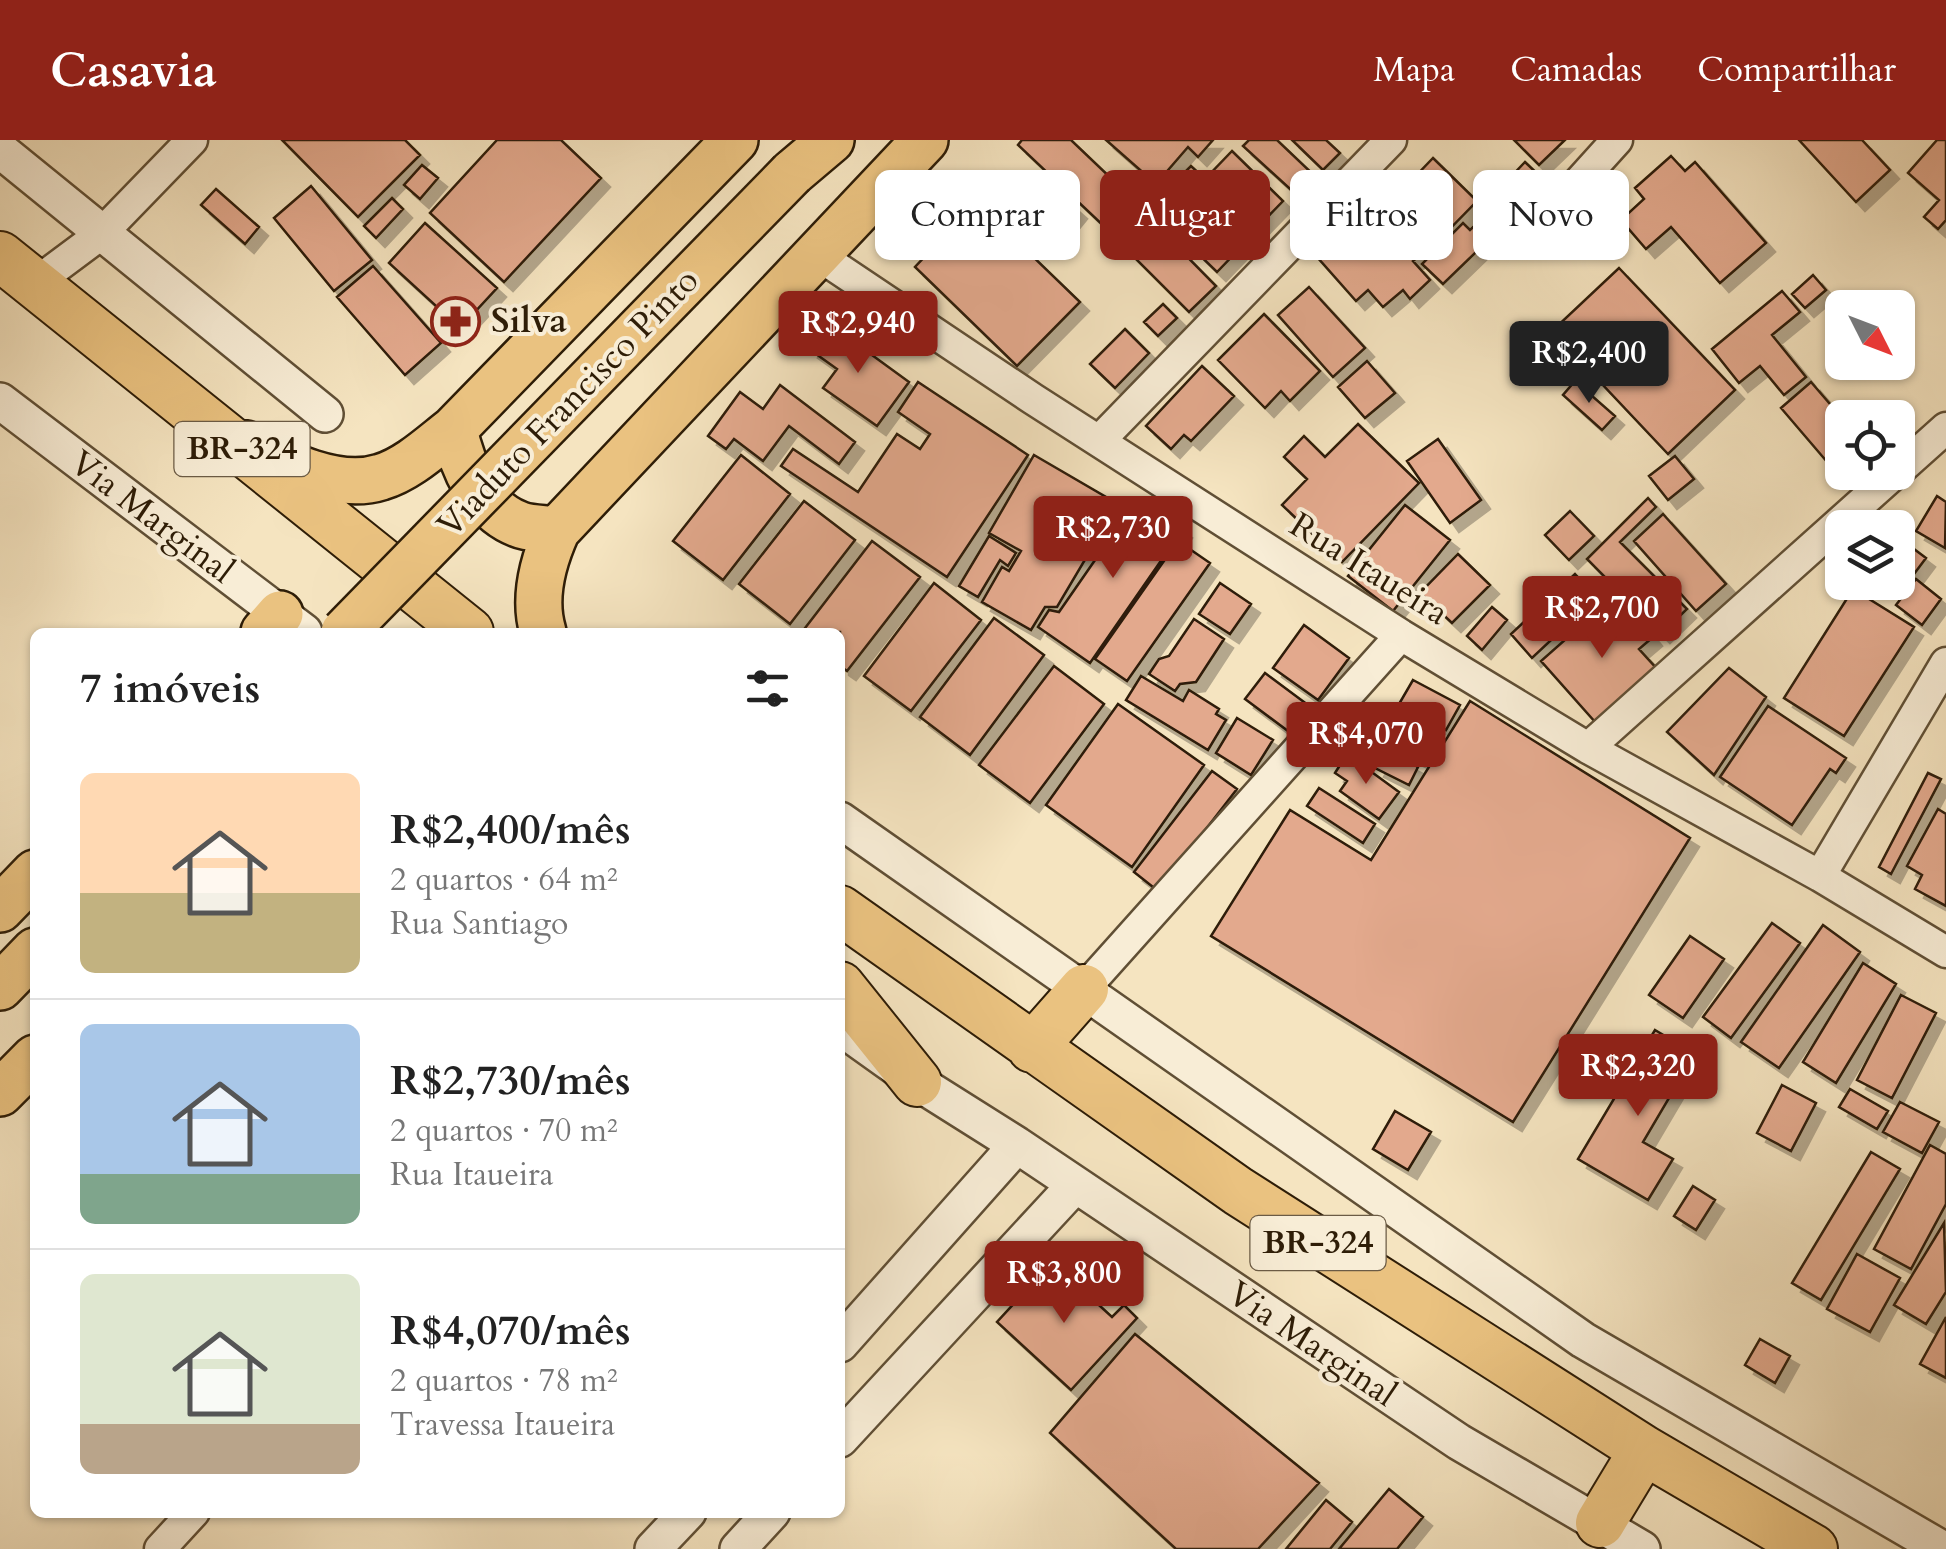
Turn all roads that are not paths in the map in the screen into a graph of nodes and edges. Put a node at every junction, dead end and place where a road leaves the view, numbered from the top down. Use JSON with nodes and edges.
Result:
{"nodes":[{"id":1,"x":192,"y":140,"type":"edge"},
{"id":2,"x":735,"y":140,"type":"edge"},
{"id":3,"x":831,"y":140,"type":"edge"},
{"id":4,"x":925,"y":140,"type":"edge"},
{"id":5,"x":1390,"y":140,"type":"edge"},
{"id":6,"x":1617,"y":140,"type":"edge"},
{"id":7,"x":0,"y":150,"type":"edge"},
{"id":8,"x":806,"y":156,"type":"edge"},
{"id":9,"x":1590,"y":170,"type":"edge"},
{"id":10,"x":101,"y":234,"type":"junction"},
{"id":11,"x":818,"y":255,"type":"junction"},
{"id":12,"x":11,"y":281,"type":"edge"},
{"id":13,"x":0,"y":401,"type":"edge"},
{"id":14,"x":324,"y":414,"type":"dead end"},
{"id":15,"x":1946,"y":428,"type":"edge"},
{"id":16,"x":454,"y":429,"type":"junction"},
{"id":17,"x":219,"y":430,"type":"junction"},
{"id":18,"x":1099,"y":441,"type":"junction"},
{"id":19,"x":1915,"y":456,"type":"edge"},
{"id":20,"x":1877,"y":490,"type":"edge"},
{"id":21,"x":557,"y":530,"type":"junction"},
{"id":22,"x":283,"y":626,"type":"edge"},
{"id":23,"x":549,"y":626,"type":"edge"},
{"id":24,"x":348,"y":628,"type":"edge"},
{"id":25,"x":464,"y":628,"type":"edge"},
{"id":26,"x":1401,"y":635,"type":"junction"},
{"id":27,"x":1946,"y":662,"type":"edge"},
{"id":28,"x":1588,"y":748,"type":"junction"},
{"id":29,"x":845,"y":823,"type":"edge"},
{"id":30,"x":1820,"y":876,"type":"junction"},
{"id":31,"x":30,"y":878,"type":"edge"},
{"id":32,"x":0,"y":909,"type":"edge"},
{"id":33,"x":845,"y":914,"type":"edge"},
{"id":34,"x":1946,"y":952,"type":"edge"},
{"id":35,"x":30,"y":955,"type":"edge"},
{"id":36,"x":0,"y":986,"type":"edge"},
{"id":37,"x":1084,"y":989,"type":"junction"},
{"id":38,"x":845,"y":992,"type":"edge"},
{"id":39,"x":845,"y":1030,"type":"edge"},
{"id":40,"x":1032,"y":1048,"type":"junction"},
{"id":41,"x":30,"y":1063,"type":"edge"},
{"id":42,"x":917,"y":1082,"type":"junction"},
{"id":43,"x":0,"y":1093,"type":"edge"},
{"id":44,"x":1017,"y":1145,"type":"junction"},
{"id":45,"x":1075,"y":1185,"type":"junction"},
{"id":46,"x":845,"y":1338,"type":"edge"},
{"id":47,"x":845,"y":1434,"type":"edge"},
{"id":48,"x":1644,"y":1450,"type":"junction"},
{"id":49,"x":188,"y":1518,"type":"edge"},
{"id":50,"x":682,"y":1518,"type":"edge"},
{"id":51,"x":766,"y":1518,"type":"edge"},
{"id":52,"x":1600,"y":1523,"type":"junction"},
{"id":53,"x":160,"y":1549,"type":"edge"},
{"id":54,"x":653,"y":1549,"type":"edge"},
{"id":55,"x":738,"y":1549,"type":"edge"},
{"id":56,"x":1642,"y":1549,"type":"edge"},
{"id":57,"x":1813,"y":1549,"type":"edge"},
{"id":58,"x":1942,"y":1549,"type":"edge"}],
"edges":[{"from":1,"to":10,"type":"street"},
{"from":2,"to":16,"type":"main road"},
{"from":3,"to":8,"type":"main road","name":"Viaduto Francisco Pinto"},
{"from":4,"to":11,"type":"main road"},
{"from":5,"to":18,"type":"street"},
{"from":6,"to":9,"type":"street"},
{"from":7,"to":10,"type":"street"},
{"from":8,"to":24,"type":"main road","name":"Viaduto Francisco Pinto","bridge":true},
{"from":10,"to":12,"type":"street"},
{"from":10,"to":14,"type":"street"},
{"from":11,"to":18,"type":"street","name":"Rua Itaueira"},
{"from":11,"to":21,"type":"main road"},
{"from":12,"to":17,"type":"highway","number":"BR-324"},
{"from":13,"to":22,"type":"street","name":"Via Marginal"},
{"from":15,"to":19,"type":"street"},
{"from":16,"to":17,"type":"main road"},
{"from":16,"to":21,"type":"main road"},
{"from":17,"to":25,"type":"highway","number":"BR-324"},
{"from":18,"to":26,"type":"street","name":"Rua Itaueira"},
{"from":20,"to":28,"type":"street"},
{"from":21,"to":23,"type":"main road"},
{"from":26,"to":28,"type":"street","name":"Rua Itaueira"},
{"from":26,"to":37,"type":"street"},
{"from":27,"to":30,"type":"street"},
{"from":28,"to":30,"type":"street","name":"Rua Itaueira"},
{"from":29,"to":37,"type":"street"},
{"from":30,"to":34,"type":"street","name":"Rua Itaueira"},
{"from":31,"to":32,"type":"main road"},
{"from":33,"to":40,"type":"highway","number":"BR-324"},
{"from":35,"to":36,"type":"main road"},
{"from":37,"to":40,"type":"highway"},
{"from":37,"to":58,"type":"street"},
{"from":38,"to":42,"type":"highway"},
{"from":39,"to":42,"type":"street","name":"Via Marginal"},
{"from":40,"to":48,"type":"highway","number":"BR-324"},
{"from":41,"to":43,"type":"main road"},
{"from":42,"to":44,"type":"street","name":"Via Marginal"},
{"from":44,"to":45,"type":"street","name":"Via Marginal"},
{"from":44,"to":46,"type":"street"},
{"from":45,"to":47,"type":"street"},
{"from":45,"to":52,"type":"street","name":"Via Marginal"},
{"from":48,"to":52,"type":"highway"},
{"from":48,"to":57,"type":"highway","number":"BR-324"},
{"from":49,"to":53,"type":"street"},
{"from":50,"to":54,"type":"street"},
{"from":51,"to":55,"type":"street"},
{"from":52,"to":56,"type":"street","name":"Via Marginal"}]}
